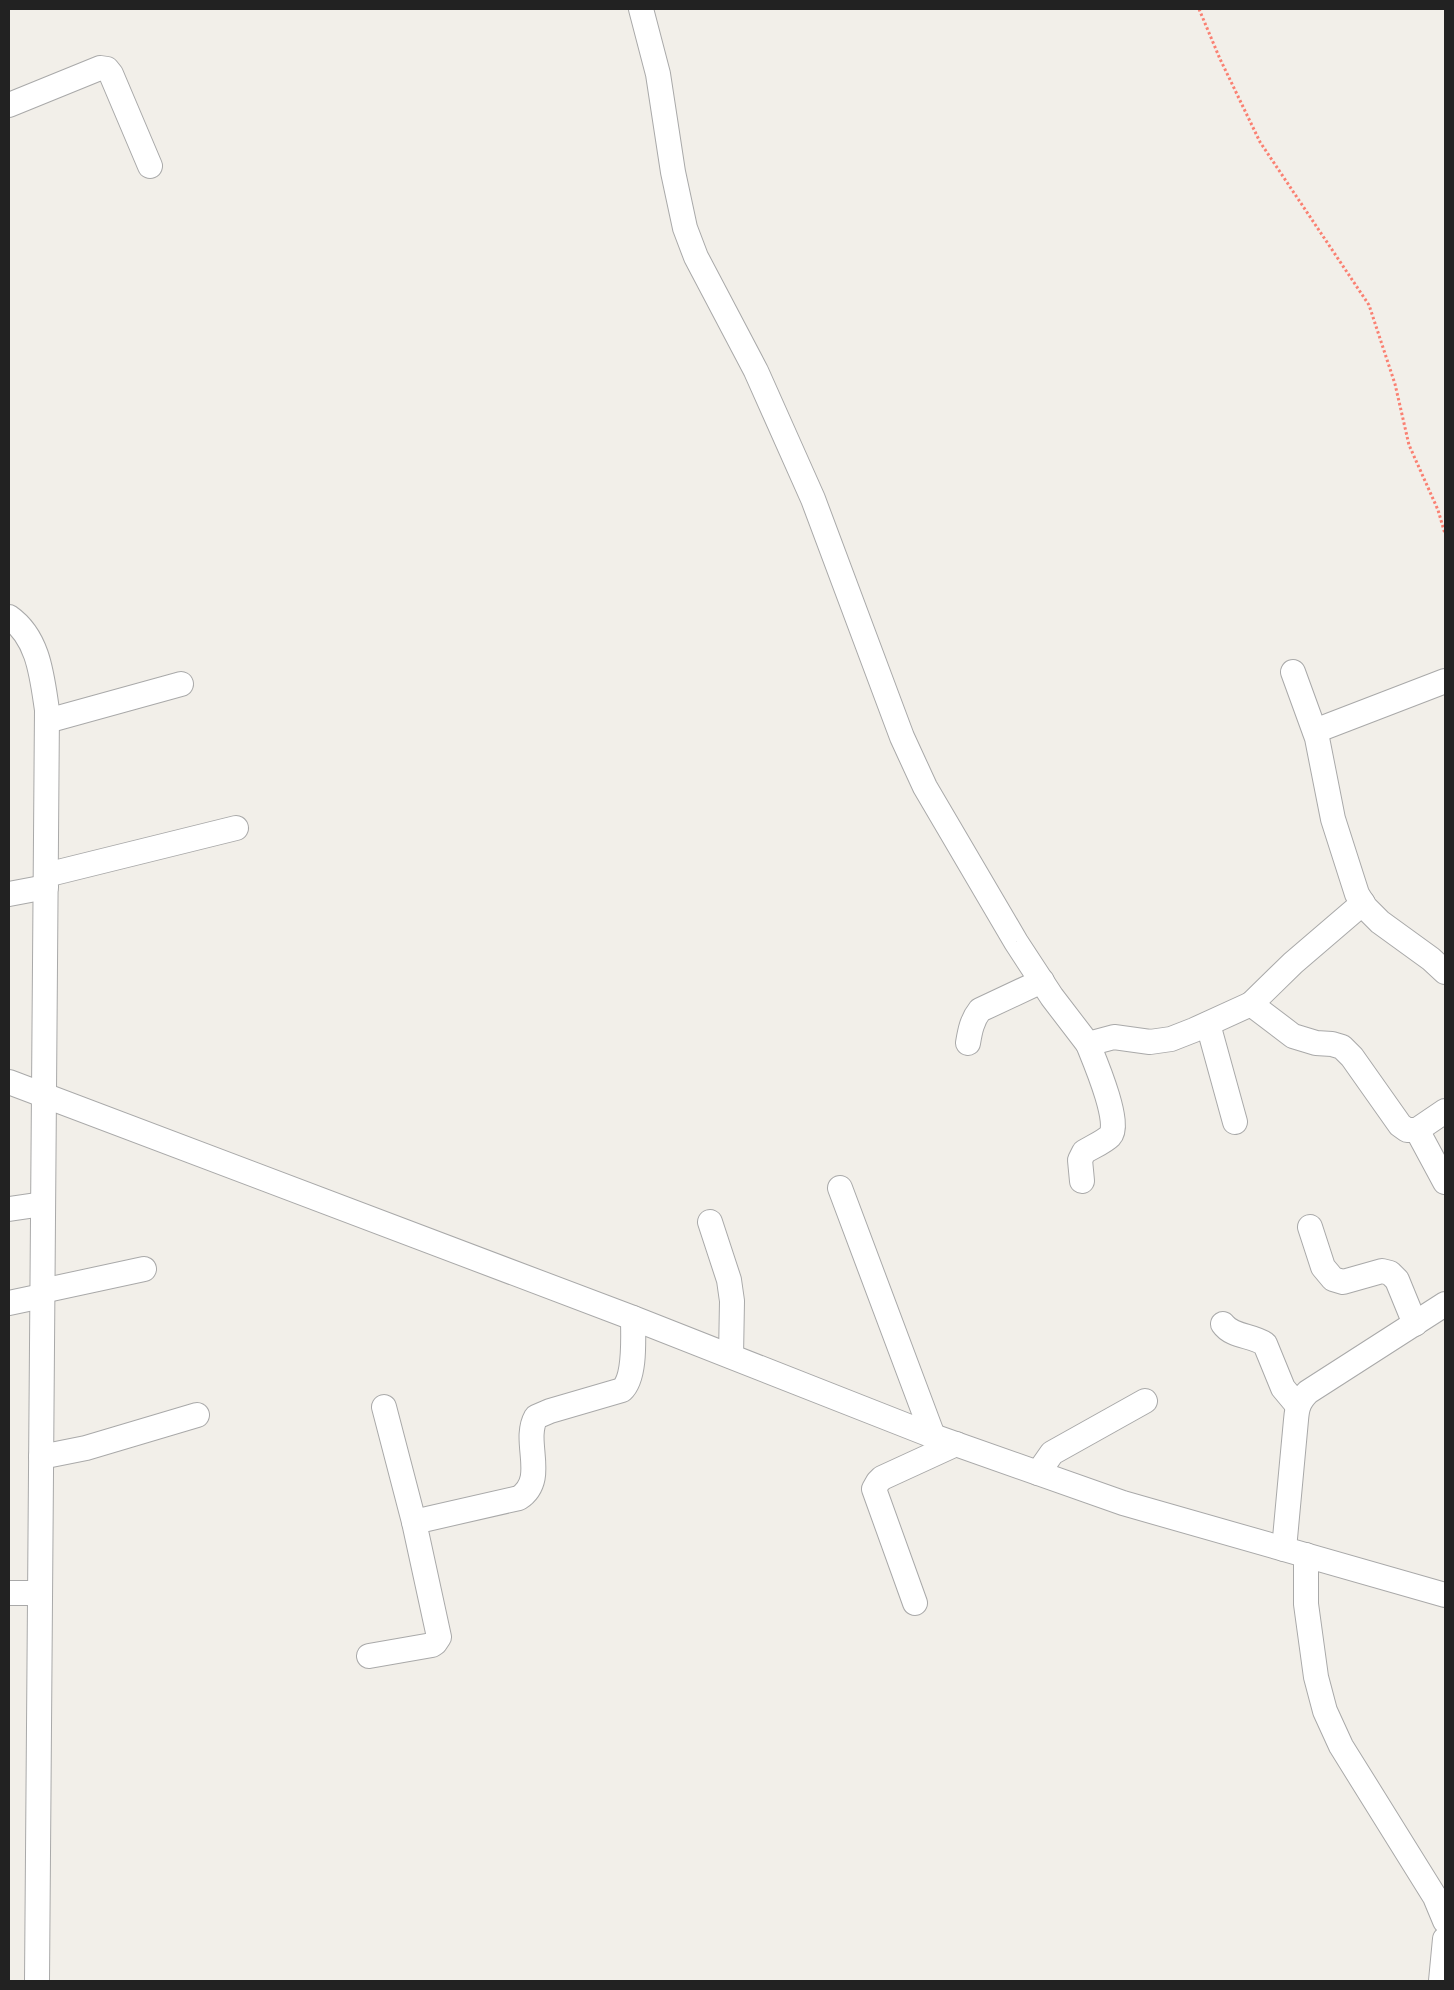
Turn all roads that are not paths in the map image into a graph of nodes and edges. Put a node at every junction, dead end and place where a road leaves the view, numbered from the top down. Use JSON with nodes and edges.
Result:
{"nodes":[{"id":1,"x":641,"y":9,"type":"edge"},
{"id":2,"x":9,"y":105,"type":"edge"},
{"id":3,"x":150,"y":166,"type":"dead end"},
{"id":4,"x":9,"y":617,"type":"edge"},
{"id":5,"x":1293,"y":672,"type":"dead end"},
{"id":6,"x":1445,"y":681,"type":"edge"},
{"id":7,"x":181,"y":684,"type":"dead end"},
{"id":8,"x":53,"y":720,"type":"junction"},
{"id":9,"x":1315,"y":731,"type":"junction"},
{"id":10,"x":236,"y":828,"type":"dead end"},
{"id":11,"x":51,"y":876,"type":"junction"},
{"id":12,"x":9,"y":894,"type":"edge"},
{"id":13,"x":1362,"y":903,"type":"junction"},
{"id":14,"x":1445,"y":972,"type":"edge"},
{"id":15,"x":1042,"y":981,"type":"junction"},
{"id":16,"x":1251,"y":1004,"type":"junction"},
{"id":17,"x":1208,"y":1024,"type":"junction"},
{"id":18,"x":968,"y":1043,"type":"dead end"},
{"id":19,"x":1088,"y":1044,"type":"junction"},
{"id":20,"x":9,"y":1082,"type":"edge"},
{"id":21,"x":44,"y":1095,"type":"junction"},
{"id":22,"x":1445,"y":1111,"type":"edge"},
{"id":23,"x":1235,"y":1122,"type":"dead end"},
{"id":24,"x":1417,"y":1130,"type":"junction"},
{"id":25,"x":1082,"y":1181,"type":"dead end"},
{"id":26,"x":1445,"y":1182,"type":"edge"},
{"id":27,"x":840,"y":1188,"type":"dead end"},
{"id":28,"x":43,"y":1204,"type":"junction"},
{"id":29,"x":9,"y":1209,"type":"edge"},
{"id":30,"x":710,"y":1222,"type":"dead end"},
{"id":31,"x":1310,"y":1227,"type":"dead end"},
{"id":32,"x":144,"y":1269,"type":"dead end"},
{"id":33,"x":49,"y":1290,"type":"junction"},
{"id":34,"x":9,"y":1303,"type":"edge"},
{"id":35,"x":1445,"y":1304,"type":"edge"},
{"id":36,"x":633,"y":1318,"type":"junction"},
{"id":37,"x":1222,"y":1324,"type":"dead end"},
{"id":38,"x":1415,"y":1324,"type":"junction"},
{"id":39,"x":731,"y":1356,"type":"junction"},
{"id":40,"x":1145,"y":1401,"type":"dead end"},
{"id":41,"x":1298,"y":1406,"type":"junction"},
{"id":42,"x":384,"y":1407,"type":"dead end"},
{"id":43,"x":197,"y":1415,"type":"dead end"},
{"id":44,"x":934,"y":1436,"type":"junction"},
{"id":45,"x":956,"y":1444,"type":"junction"},
{"id":46,"x":49,"y":1455,"type":"junction"},
{"id":47,"x":1038,"y":1473,"type":"junction"},
{"id":48,"x":414,"y":1522,"type":"junction"},
{"id":49,"x":1295,"y":1552,"type":"junction"},
{"id":50,"x":9,"y":1593,"type":"edge"},
{"id":51,"x":40,"y":1593,"type":"junction"},
{"id":52,"x":1445,"y":1595,"type":"edge"},
{"id":53,"x":915,"y":1603,"type":"dead end"},
{"id":54,"x":369,"y":1656,"type":"dead end"},
{"id":55,"x":1444,"y":1914,"type":"edge"},
{"id":56,"x":1445,"y":1939,"type":"edge"},
{"id":57,"x":37,"y":1981,"type":"edge"},
{"id":58,"x":1441,"y":1981,"type":"edge"}],
"edges":[{"from":1,"to":15,"type":"street"},
{"from":2,"to":3,"type":"street"},
{"from":4,"to":8,"type":"street"},
{"from":5,"to":9,"type":"street"},
{"from":6,"to":9,"type":"street"},
{"from":7,"to":8,"type":"street"},
{"from":8,"to":11,"type":"street"},
{"from":9,"to":13,"type":"street"},
{"from":10,"to":11,"type":"street"},
{"from":11,"to":12,"type":"street"},
{"from":11,"to":21,"type":"street"},
{"from":13,"to":14,"type":"street"},
{"from":13,"to":16,"type":"street"},
{"from":15,"to":18,"type":"street"},
{"from":15,"to":19,"type":"street"},
{"from":16,"to":17,"type":"street"},
{"from":16,"to":24,"type":"street"},
{"from":17,"to":19,"type":"street"},
{"from":17,"to":23,"type":"street"},
{"from":19,"to":25,"type":"street"},
{"from":20,"to":21,"type":"street"},
{"from":21,"to":28,"type":"street"},
{"from":21,"to":36,"type":"street"},
{"from":22,"to":24,"type":"street"},
{"from":24,"to":26,"type":"street"},
{"from":27,"to":44,"type":"street"},
{"from":28,"to":29,"type":"street"},
{"from":28,"to":33,"type":"street"},
{"from":30,"to":39,"type":"street"},
{"from":31,"to":38,"type":"street"},
{"from":32,"to":33,"type":"street"},
{"from":33,"to":34,"type":"street"},
{"from":33,"to":46,"type":"street"},
{"from":35,"to":38,"type":"street"},
{"from":36,"to":39,"type":"street"},
{"from":36,"to":48,"type":"street"},
{"from":37,"to":41,"type":"street"},
{"from":38,"to":41,"type":"street"},
{"from":39,"to":44,"type":"street"},
{"from":40,"to":47,"type":"street"},
{"from":41,"to":49,"type":"street"},
{"from":42,"to":48,"type":"street"},
{"from":43,"to":46,"type":"street"},
{"from":44,"to":45,"type":"street"},
{"from":45,"to":47,"type":"street"},
{"from":45,"to":53,"type":"street"},
{"from":46,"to":51,"type":"street"},
{"from":47,"to":49,"type":"street"},
{"from":48,"to":54,"type":"street"},
{"from":49,"to":52,"type":"street"},
{"from":49,"to":55,"type":"street"},
{"from":50,"to":51,"type":"street"},
{"from":51,"to":57,"type":"street"},
{"from":56,"to":58,"type":"street"}]}
